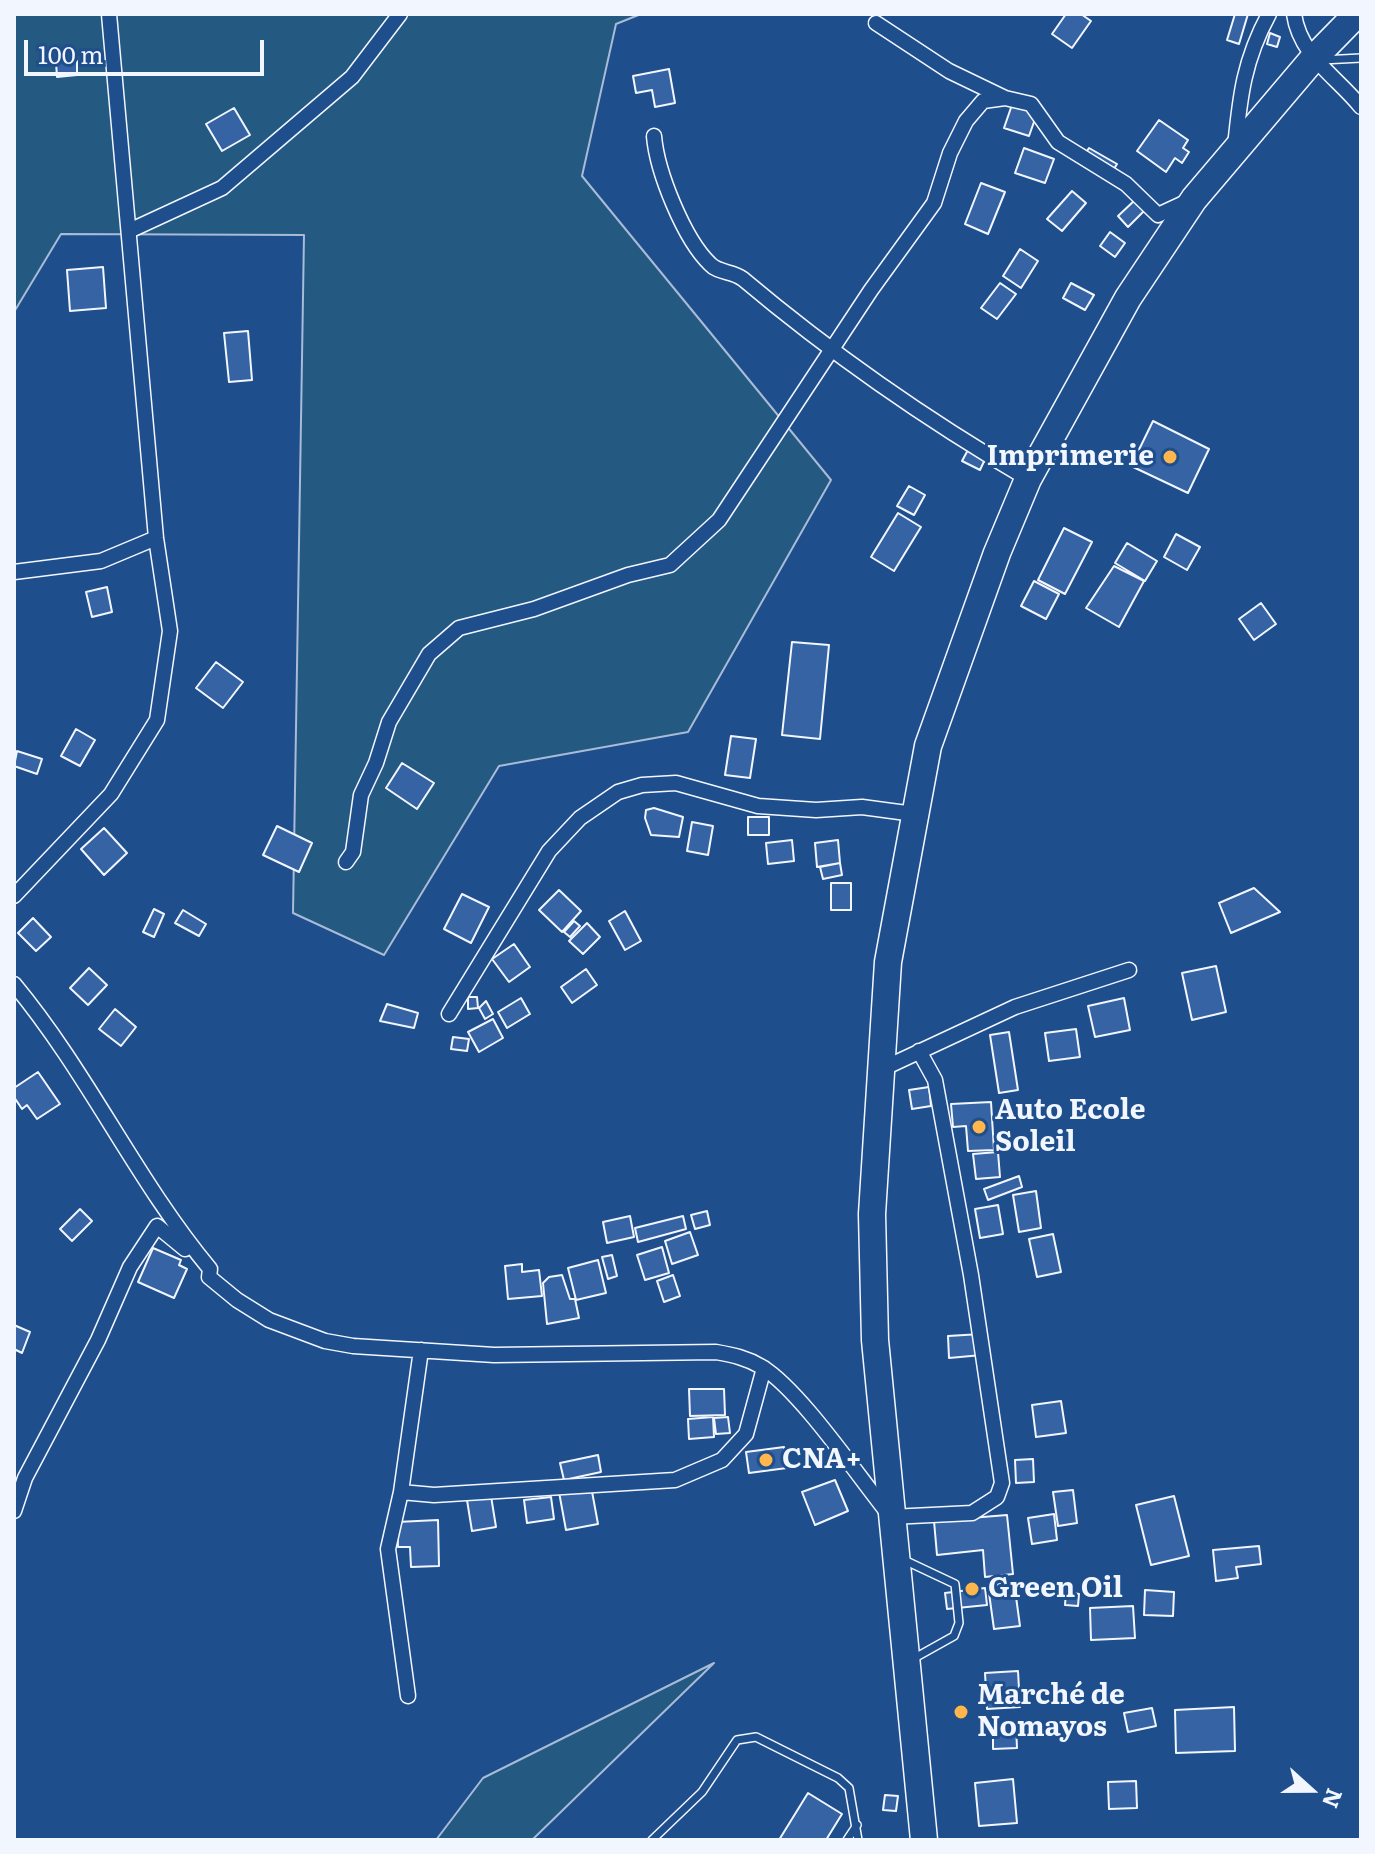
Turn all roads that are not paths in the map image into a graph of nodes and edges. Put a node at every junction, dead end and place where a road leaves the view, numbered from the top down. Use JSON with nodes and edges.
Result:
{"nodes":[{"id":1,"x":109,"y":14,"type":"edge"},
{"id":2,"x":400,"y":14,"type":"edge"},
{"id":3,"x":1269,"y":14,"type":"edge"},
{"id":4,"x":1294,"y":14,"type":"edge"},
{"id":5,"x":1357,"y":14,"type":"edge"},
{"id":6,"x":876,"y":23,"type":"dead end"},
{"id":7,"x":1361,"y":58,"type":"edge"},
{"id":8,"x":1312,"y":60,"type":"junction"},
{"id":9,"x":1005,"y":98,"type":"junction"},
{"id":10,"x":1361,"y":107,"type":"edge"},
{"id":11,"x":654,"y":136,"type":"dead end"},
{"id":12,"x":1235,"y":150,"type":"junction"},
{"id":13,"x":1194,"y":199,"type":"junction"},
{"id":14,"x":129,"y":231,"type":"junction"},
{"id":15,"x":831,"y":349,"type":"junction"},
{"id":16,"x":1028,"y":479,"type":"junction"},
{"id":17,"x":156,"y":538,"type":"junction"},
{"id":18,"x":14,"y":572,"type":"edge"},
{"id":19,"x":914,"y":814,"type":"junction"},
{"id":20,"x":346,"y":862,"type":"dead end"},
{"id":21,"x":14,"y":896,"type":"edge"},
{"id":22,"x":1129,"y":970,"type":"dead end"},
{"id":23,"x":14,"y":984,"type":"edge"},
{"id":24,"x":449,"y":1014,"type":"dead end"},
{"id":25,"x":919,"y":1051,"type":"junction"},
{"id":26,"x":880,"y":1070,"type":"junction"},
{"id":27,"x":210,"y":1269,"type":"junction"},
{"id":28,"x":421,"y":1350,"type":"junction"},
{"id":29,"x":764,"y":1368,"type":"junction"},
{"id":30,"x":20,"y":1475,"type":"edge"},
{"id":31,"x":401,"y":1492,"type":"junction"},
{"id":32,"x":14,"y":1511,"type":"edge"},
{"id":33,"x":891,"y":1517,"type":"junction"},
{"id":34,"x":895,"y":1556,"type":"junction"},
{"id":35,"x":907,"y":1661,"type":"junction"},
{"id":36,"x":408,"y":1696,"type":"dead end"},
{"id":37,"x":857,"y":1825,"type":"junction"},
{"id":38,"x":652,"y":1840,"type":"edge"},
{"id":39,"x":847,"y":1840,"type":"edge"},
{"id":40,"x":858,"y":1840,"type":"edge"},
{"id":41,"x":924,"y":1840,"type":"edge"}],
"edges":[{"from":1,"to":14,"type":"street"},
{"from":2,"to":14,"type":"street"},
{"from":3,"to":12,"type":"street"},
{"from":4,"to":8,"type":"street"},
{"from":5,"to":8,"type":"highway"},
{"from":6,"to":9,"type":"street"},
{"from":7,"to":8,"type":"lane"},
{"from":8,"to":10,"type":"street"},
{"from":8,"to":12,"type":"highway"},
{"from":9,"to":13,"type":"street"},
{"from":9,"to":15,"type":"street"},
{"from":11,"to":15,"type":"street"},
{"from":12,"to":13,"type":"highway"},
{"from":13,"to":16,"type":"highway"},
{"from":14,"to":17,"type":"street"},
{"from":15,"to":16,"type":"street"},
{"from":15,"to":20,"type":"street"},
{"from":16,"to":19,"type":"highway"},
{"from":17,"to":18,"type":"street"},
{"from":17,"to":21,"type":"street"},
{"from":19,"to":24,"type":"street"},
{"from":19,"to":26,"type":"highway"},
{"from":22,"to":25,"type":"street"},
{"from":23,"to":27,"type":"street"},
{"from":25,"to":26,"type":"street"},
{"from":25,"to":33,"type":"street"},
{"from":26,"to":33,"type":"highway"},
{"from":27,"to":28,"type":"street"},
{"from":27,"to":30,"type":"street"},
{"from":28,"to":29,"type":"street"},
{"from":28,"to":31,"type":"street"},
{"from":29,"to":31,"type":"street"},
{"from":29,"to":33,"type":"street"},
{"from":30,"to":32,"type":"street"},
{"from":31,"to":36,"type":"street"},
{"from":33,"to":34,"type":"highway"},
{"from":34,"to":35,"type":"highway"},
{"from":34,"to":35,"type":"lane"},
{"from":35,"to":41,"type":"highway"},
{"from":37,"to":38,"type":"lane"},
{"from":37,"to":39,"type":"lane"},
{"from":37,"to":40,"type":"lane"}]}
